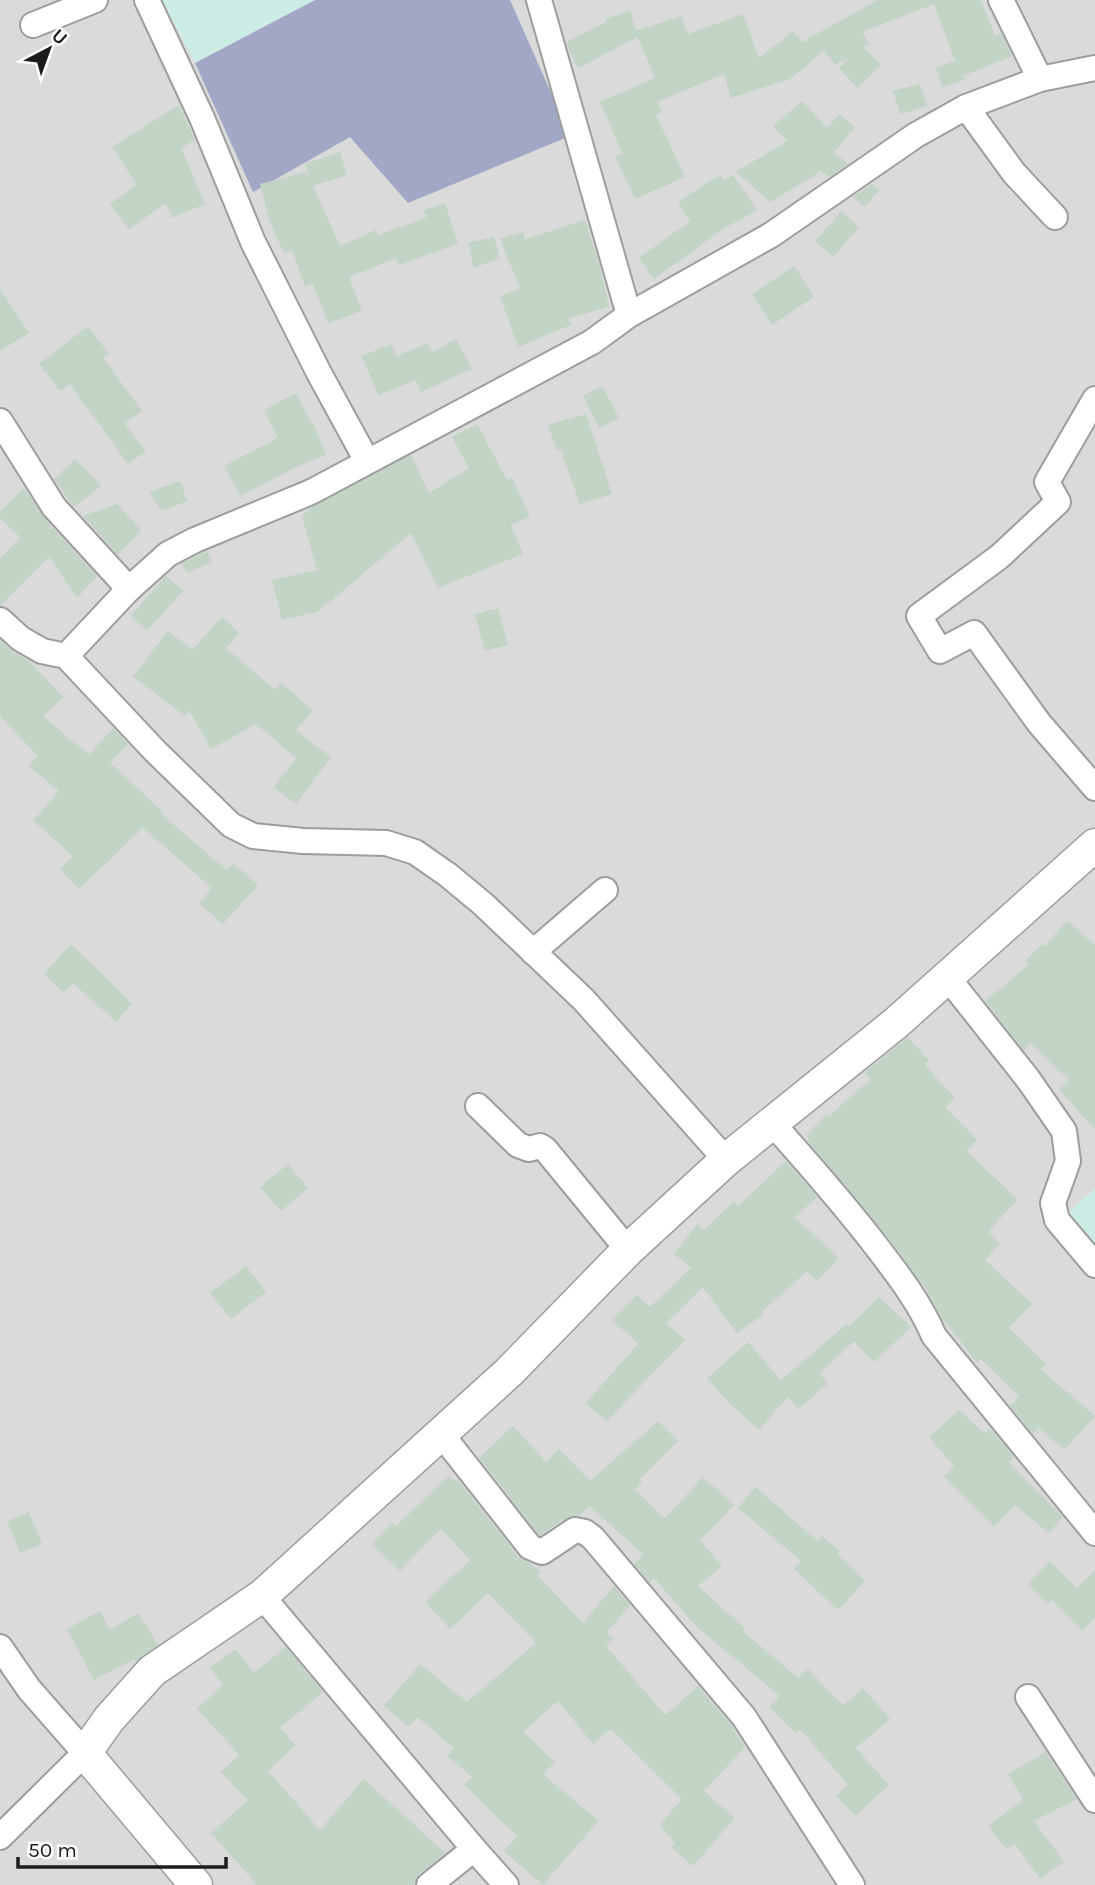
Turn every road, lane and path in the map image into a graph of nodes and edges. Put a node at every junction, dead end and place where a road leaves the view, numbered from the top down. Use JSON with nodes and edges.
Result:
{"nodes":[{"id":1,"x":95,"y":0,"type":"edge"},
{"id":2,"x":147,"y":0,"type":"edge"},
{"id":3,"x":539,"y":0,"type":"edge"},
{"id":4,"x":1001,"y":0,"type":"edge"},
{"id":5,"x":33,"y":26,"type":"dead end"},
{"id":6,"x":1095,"y":68,"type":"edge"},
{"id":7,"x":1040,"y":79,"type":"junction"},
{"id":8,"x":966,"y":107,"type":"junction"},
{"id":9,"x":1055,"y":217,"type":"dead end"},
{"id":10,"x":629,"y":315,"type":"junction"},
{"id":11,"x":1095,"y":399,"type":"edge"},
{"id":12,"x":0,"y":421,"type":"edge"},
{"id":13,"x":367,"y":461,"type":"junction"},
{"id":14,"x":128,"y":589,"type":"junction"},
{"id":15,"x":0,"y":620,"type":"edge"},
{"id":16,"x":65,"y":656,"type":"junction"},
{"id":17,"x":1095,"y":788,"type":"edge"},
{"id":18,"x":1095,"y":845,"type":"edge"},
{"id":19,"x":605,"y":890,"type":"dead end"},
{"id":20,"x":533,"y":952,"type":"junction"},
{"id":21,"x":948,"y":978,"type":"junction"},
{"id":22,"x":478,"y":1106,"type":"dead end"},
{"id":23,"x":772,"y":1124,"type":"junction"},
{"id":24,"x":726,"y":1160,"type":"junction"},
{"id":25,"x":628,"y":1250,"type":"junction"},
{"id":26,"x":1095,"y":1265,"type":"edge"},
{"id":27,"x":442,"y":1435,"type":"junction"},
{"id":28,"x":1095,"y":1533,"type":"edge"},
{"id":29,"x":262,"y":1597,"type":"junction"},
{"id":30,"x":0,"y":1647,"type":"edge"},
{"id":31,"x":1028,"y":1698,"type":"dead end"},
{"id":32,"x":85,"y":1753,"type":"junction"},
{"id":33,"x":1095,"y":1800,"type":"edge"},
{"id":34,"x":1,"y":1833,"type":"edge"},
{"id":35,"x":474,"y":1849,"type":"junction"},
{"id":36,"x":196,"y":1885,"type":"edge"},
{"id":37,"x":429,"y":1885,"type":"edge"},
{"id":38,"x":506,"y":1885,"type":"edge"},
{"id":39,"x":852,"y":1885,"type":"edge"}],
"edges":[{"from":1,"to":5,"type":"street"},
{"from":2,"to":13,"type":"street"},
{"from":3,"to":10,"type":"street"},
{"from":4,"to":7,"type":"street"},
{"from":6,"to":7,"type":"street"},
{"from":7,"to":8,"type":"street"},
{"from":8,"to":9,"type":"street"},
{"from":8,"to":10,"type":"street"},
{"from":10,"to":13,"type":"street"},
{"from":11,"to":17,"type":"street"},
{"from":12,"to":14,"type":"street"},
{"from":13,"to":14,"type":"street"},
{"from":14,"to":16,"type":"street"},
{"from":15,"to":16,"type":"street"},
{"from":16,"to":20,"type":"street"},
{"from":18,"to":21,"type":"street"},
{"from":19,"to":20,"type":"street"},
{"from":20,"to":24,"type":"street"},
{"from":21,"to":23,"type":"street"},
{"from":21,"to":26,"type":"street"},
{"from":22,"to":25,"type":"street"},
{"from":23,"to":24,"type":"street"},
{"from":23,"to":28,"type":"street"},
{"from":24,"to":25,"type":"street"},
{"from":25,"to":27,"type":"street"},
{"from":27,"to":29,"type":"street"},
{"from":27,"to":39,"type":"street"},
{"from":29,"to":32,"type":"street"},
{"from":29,"to":35,"type":"street"},
{"from":30,"to":32,"type":"street"},
{"from":31,"to":33,"type":"street"},
{"from":32,"to":34,"type":"street"},
{"from":32,"to":36,"type":"street"},
{"from":35,"to":37,"type":"street"},
{"from":35,"to":38,"type":"street"}]}
